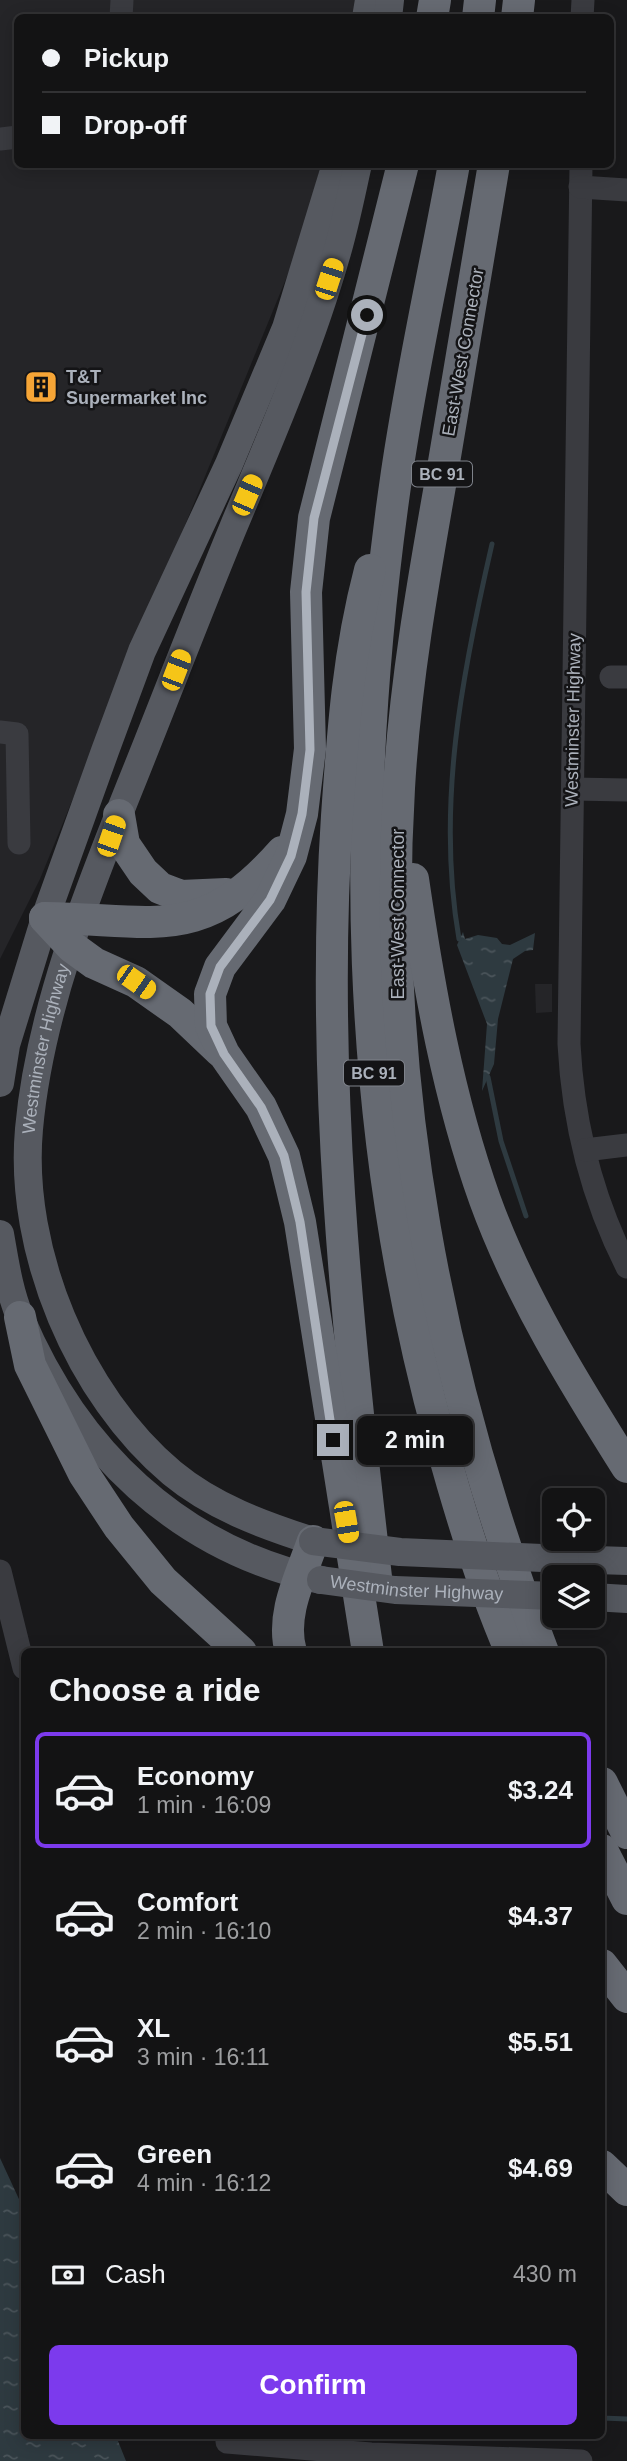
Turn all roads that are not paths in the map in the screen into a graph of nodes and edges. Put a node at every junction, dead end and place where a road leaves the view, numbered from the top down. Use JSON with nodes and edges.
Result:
{"nodes":[{"id":1,"x":335,"y":168,"type":"edge"},
{"id":2,"x":357,"y":168,"type":"edge"},
{"id":3,"x":403,"y":168,"type":"edge"},
{"id":4,"x":453,"y":168,"type":"edge"},
{"id":5,"x":493,"y":168,"type":"edge"},
{"id":6,"x":581,"y":176,"type":"edge"},
{"id":7,"x":627,"y":190,"type":"edge"},
{"id":8,"x":396,"y":478,"type":"junction"},
{"id":9,"x":0,"y":732,"type":"edge"},
{"id":10,"x":399,"y":785,"type":"junction"},
{"id":11,"x":573,"y":789,"type":"junction"},
{"id":12,"x":627,"y":790,"type":"edge"},
{"id":13,"x":302,"y":814,"type":"junction"},
{"id":14,"x":118,"y":815,"type":"junction"},
{"id":15,"x":19,"y":843,"type":"dead end"},
{"id":16,"x":242,"y":893,"type":"junction"},
{"id":17,"x":45,"y":918,"type":"junction"},
{"id":18,"x":77,"y":933,"type":"junction"},
{"id":19,"x":224,"y":1054,"type":"junction"},
{"id":20,"x":0,"y":1083,"type":"edge"},
{"id":21,"x":627,"y":1145,"type":"edge"},
{"id":22,"x":585,"y":1150,"type":"junction"},
{"id":23,"x":0,"y":1234,"type":"edge"},
{"id":24,"x":627,"y":1267,"type":"edge"},
{"id":25,"x":20,"y":1317,"type":"junction"},
{"id":26,"x":627,"y":1467,"type":"edge"},
{"id":27,"x":313,"y":1541,"type":"junction"},
{"id":28,"x":627,"y":1561,"type":"edge"},
{"id":29,"x":0,"y":1571,"type":"edge"},
{"id":30,"x":311,"y":1578,"type":"junction"},
{"id":31,"x":542,"y":1596,"type":"edge"},
{"id":32,"x":605,"y":1598,"type":"edge"},
{"id":33,"x":627,"y":1599,"type":"edge"},
{"id":34,"x":237,"y":1648,"type":"edge"},
{"id":35,"x":290,"y":1648,"type":"edge"},
{"id":36,"x":367,"y":1648,"type":"edge"},
{"id":37,"x":386,"y":1648,"type":"edge"},
{"id":38,"x":510,"y":1648,"type":"edge"},
{"id":39,"x":541,"y":1648,"type":"edge"},
{"id":40,"x":21,"y":1656,"type":"edge"},
{"id":41,"x":605,"y":1789,"type":"edge"},
{"id":42,"x":627,"y":1833,"type":"edge"},
{"id":43,"x":605,"y":1856,"type":"edge"},
{"id":44,"x":627,"y":1899,"type":"edge"},
{"id":45,"x":605,"y":1969,"type":"edge"},
{"id":46,"x":627,"y":1997,"type":"edge"},
{"id":47,"x":605,"y":2169,"type":"edge"},
{"id":48,"x":627,"y":2189,"type":"edge"},
{"id":49,"x":228,"y":2446,"type":"edge"},
{"id":50,"x":581,"y":2461,"type":"edge"}],
"edges":[{"from":1,"to":17,"type":"main road","name":"Westminster Highway"},
{"from":2,"to":14,"type":"main road","name":"Westminster Highway"},
{"from":3,"to":13,"type":"highway"},
{"from":4,"to":8,"type":"highway","name":"East-West Connector","number":"BC 91"},
{"from":5,"to":10,"type":"highway","name":"East-West Connector","number":"BC 91"},
{"from":6,"to":7,"type":"street"},
{"from":6,"to":11,"type":"street","name":"Westminster Highway"},
{"from":8,"to":37,"type":"highway"},
{"from":8,"to":38,"type":"highway","name":"East-West Connector","number":"BC 91"},
{"from":9,"to":15,"type":"street"},
{"from":10,"to":26,"type":"highway"},
{"from":10,"to":39,"type":"highway","name":"East-West Connector","number":"BC 91"},
{"from":11,"to":12,"type":"street"},
{"from":11,"to":22,"type":"street","name":"Westminster Highway"},
{"from":13,"to":16,"type":"highway"},
{"from":13,"to":19,"type":"highway"},
{"from":14,"to":16,"type":"highway"},
{"from":14,"to":18,"type":"main road","name":"Westminster Highway"},
{"from":16,"to":18,"type":"highway"},
{"from":17,"to":18,"type":"highway"},
{"from":17,"to":20,"type":"main road","name":"Westminster Highway"},
{"from":18,"to":19,"type":"highway"},
{"from":18,"to":27,"type":"main road","name":"Westminster Highway"},
{"from":19,"to":36,"type":"highway"},
{"from":21,"to":22,"type":"street"},
{"from":22,"to":24,"type":"street","name":"Westminster Highway"},
{"from":23,"to":25,"type":"main road","name":"Westminster Highway"},
{"from":25,"to":30,"type":"main road","name":"Westminster Highway"},
{"from":25,"to":34,"type":"highway"},
{"from":27,"to":28,"type":"main road","name":"Westminster Highway","bridge":true},
{"from":27,"to":30,"type":"highway"},
{"from":29,"to":40,"type":"street"},
{"from":30,"to":31,"type":"main road","name":"Westminster Highway","bridge":true},
{"from":30,"to":35,"type":"highway"},
{"from":32,"to":33,"type":"main road"},
{"from":41,"to":42,"type":"highway"},
{"from":43,"to":44,"type":"highway"},
{"from":45,"to":46,"type":"highway"},
{"from":47,"to":48,"type":"highway"},
{"from":49,"to":50,"type":"street"}]}
